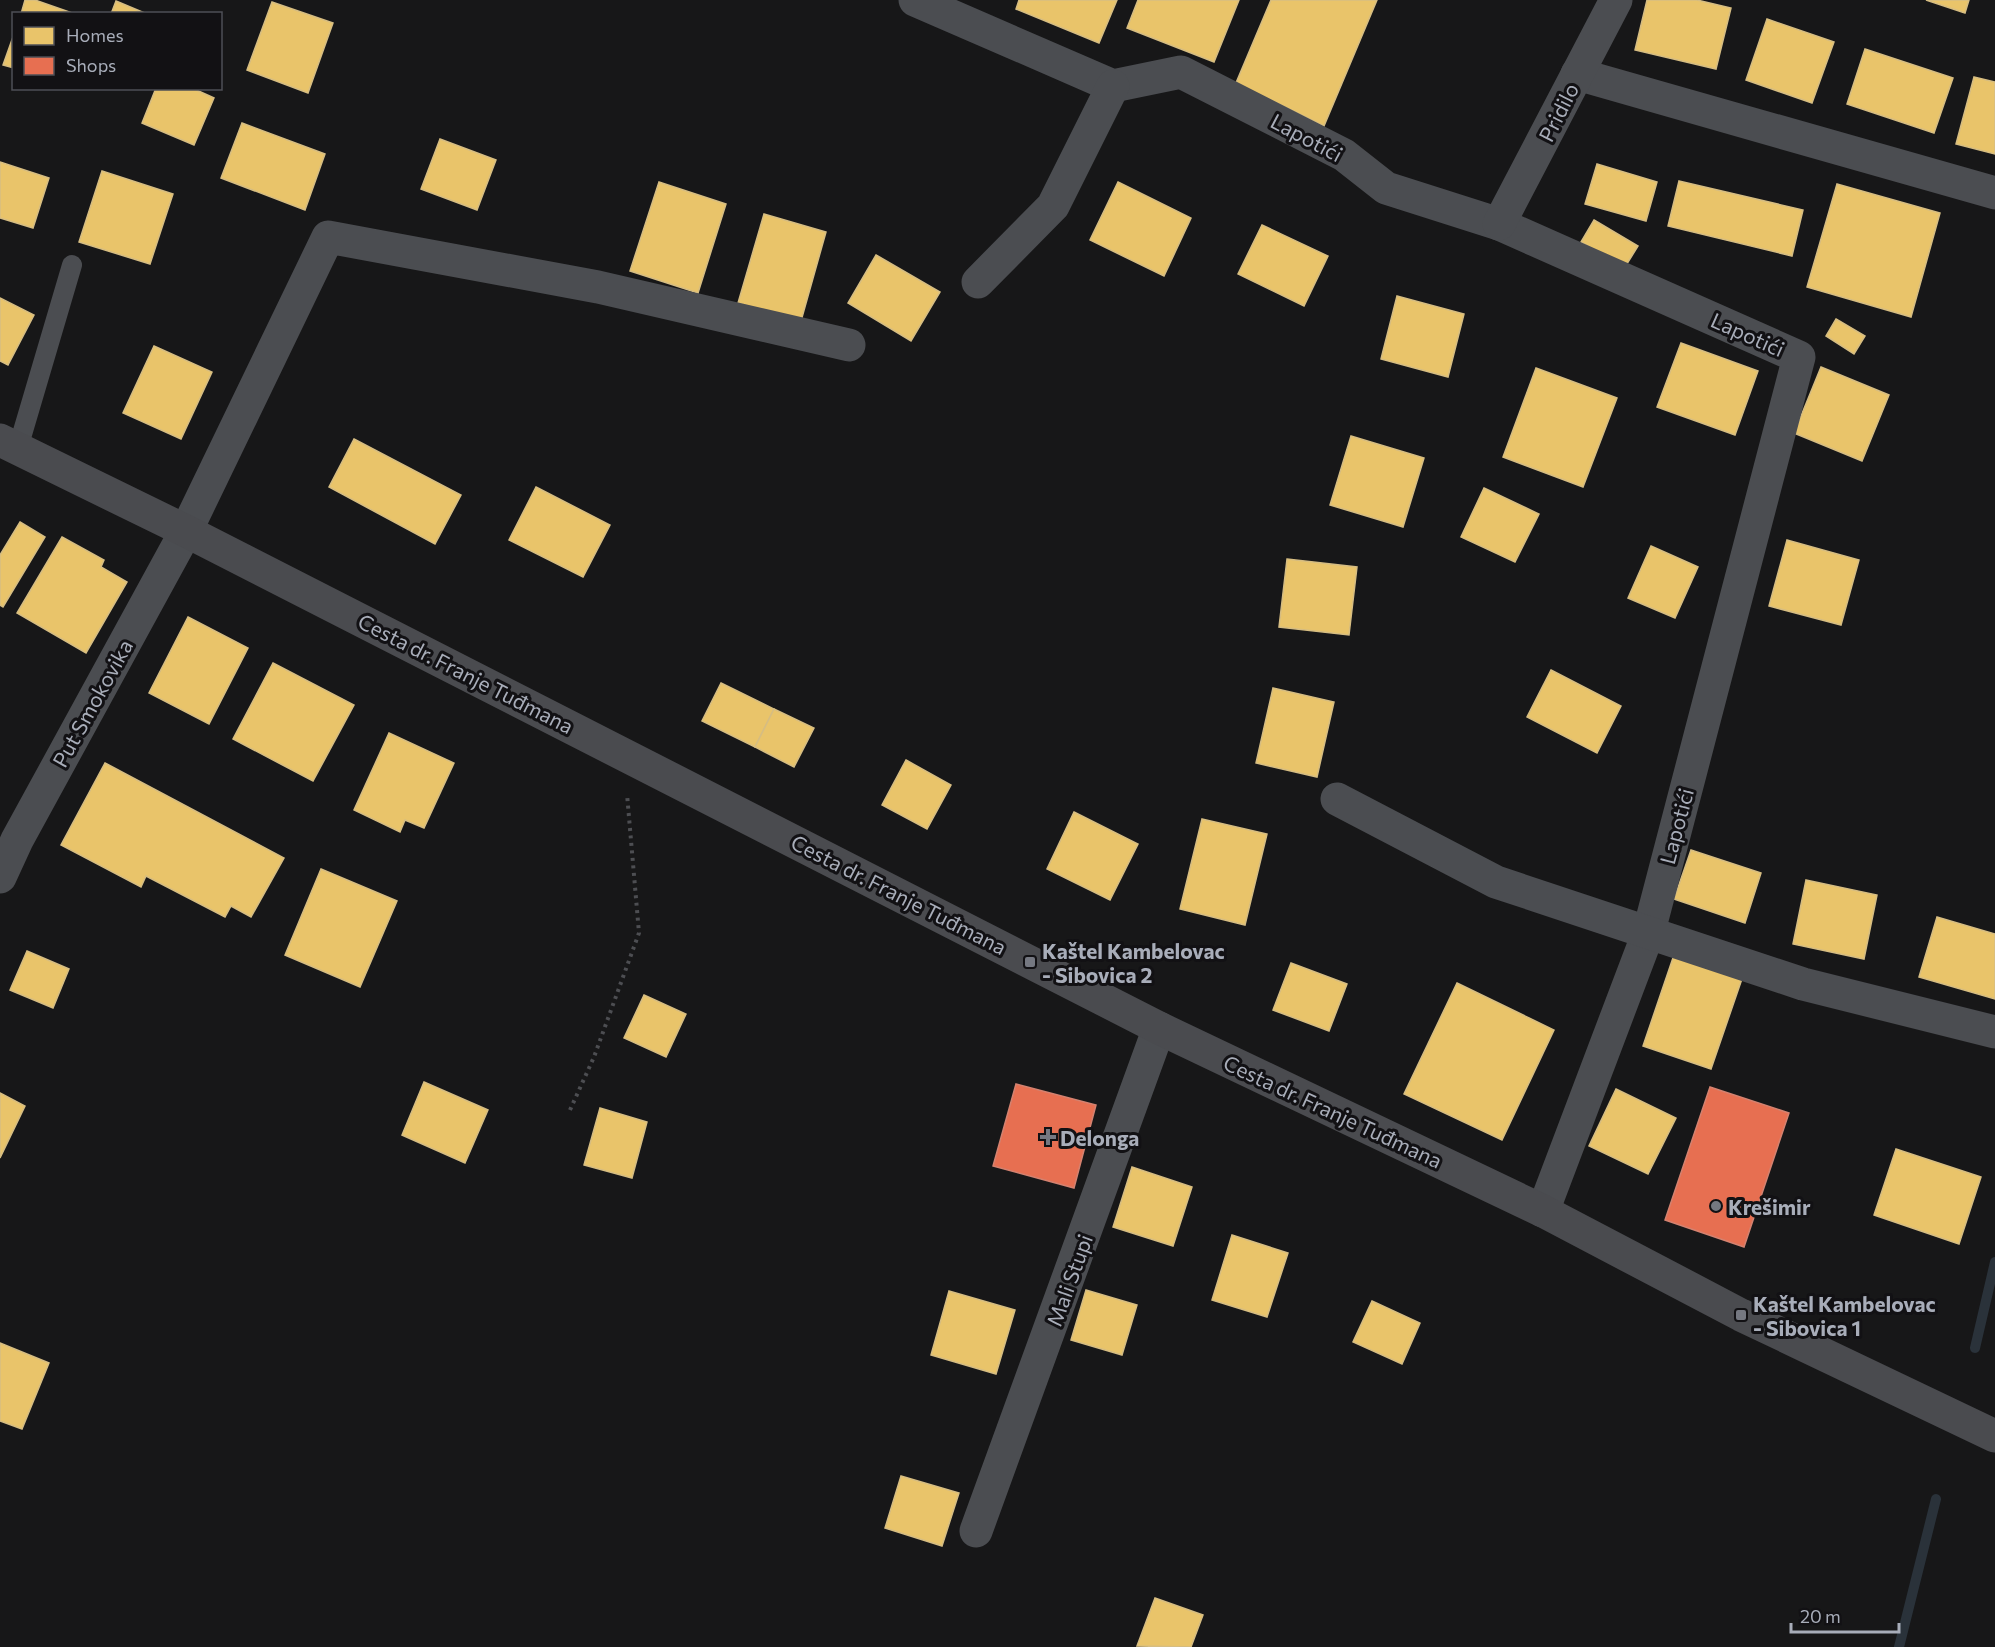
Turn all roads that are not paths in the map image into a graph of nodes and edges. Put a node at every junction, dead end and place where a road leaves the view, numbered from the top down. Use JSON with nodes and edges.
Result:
{"nodes":[{"id":1,"x":915,"y":0,"type":"edge"},
{"id":2,"x":1616,"y":0,"type":"edge"},
{"id":3,"x":1577,"y":74,"type":"junction"},
{"id":4,"x":1113,"y":86,"type":"junction"},
{"id":5,"x":1995,"y":193,"type":"edge"},
{"id":6,"x":1499,"y":224,"type":"junction"},
{"id":7,"x":72,"y":265,"type":"dead end"},
{"id":8,"x":978,"y":282,"type":"dead end"},
{"id":9,"x":849,"y":345,"type":"dead end"},
{"id":10,"x":9,"y":444,"type":"edge"},
{"id":11,"x":186,"y":531,"type":"junction"},
{"id":12,"x":1337,"y":799,"type":"dead end"},
{"id":13,"x":0,"y":877,"type":"edge"},
{"id":14,"x":1649,"y":931,"type":"junction"},
{"id":15,"x":1159,"y":1028,"type":"junction"},
{"id":16,"x":1995,"y":1032,"type":"edge"},
{"id":17,"x":1543,"y":1211,"type":"junction"},
{"id":18,"x":1995,"y":1436,"type":"edge"},
{"id":19,"x":976,"y":1531,"type":"dead end"}],
"edges":[{"from":1,"to":4,"type":"street"},
{"from":2,"to":3,"type":"street","name":"Pridilo"},
{"from":3,"to":5,"type":"street"},
{"from":3,"to":6,"type":"street","name":"Pridilo"},
{"from":4,"to":6,"type":"street","name":"Lapotići"},
{"from":4,"to":8,"type":"street"},
{"from":6,"to":14,"type":"street","name":"Lapotići"},
{"from":7,"to":10,"type":"lane"},
{"from":9,"to":11,"type":"street","name":"Put Smokovika"},
{"from":10,"to":11,"type":"main road","name":"Cesta dr. Franje Tuđmana"},
{"from":11,"to":13,"type":"street","name":"Put Smokovika"},
{"from":11,"to":15,"type":"main road","name":"Cesta dr. Franje Tuđmana"},
{"from":12,"to":14,"type":"street"},
{"from":14,"to":16,"type":"street"},
{"from":14,"to":17,"type":"street","name":"Lapotići"},
{"from":15,"to":17,"type":"main road","name":"Cesta dr. Franje Tuđmana"},
{"from":15,"to":19,"type":"street","name":"Mali Stupi"},
{"from":17,"to":18,"type":"main road","name":"Cesta dr. Franje Tuđmana"}]}
